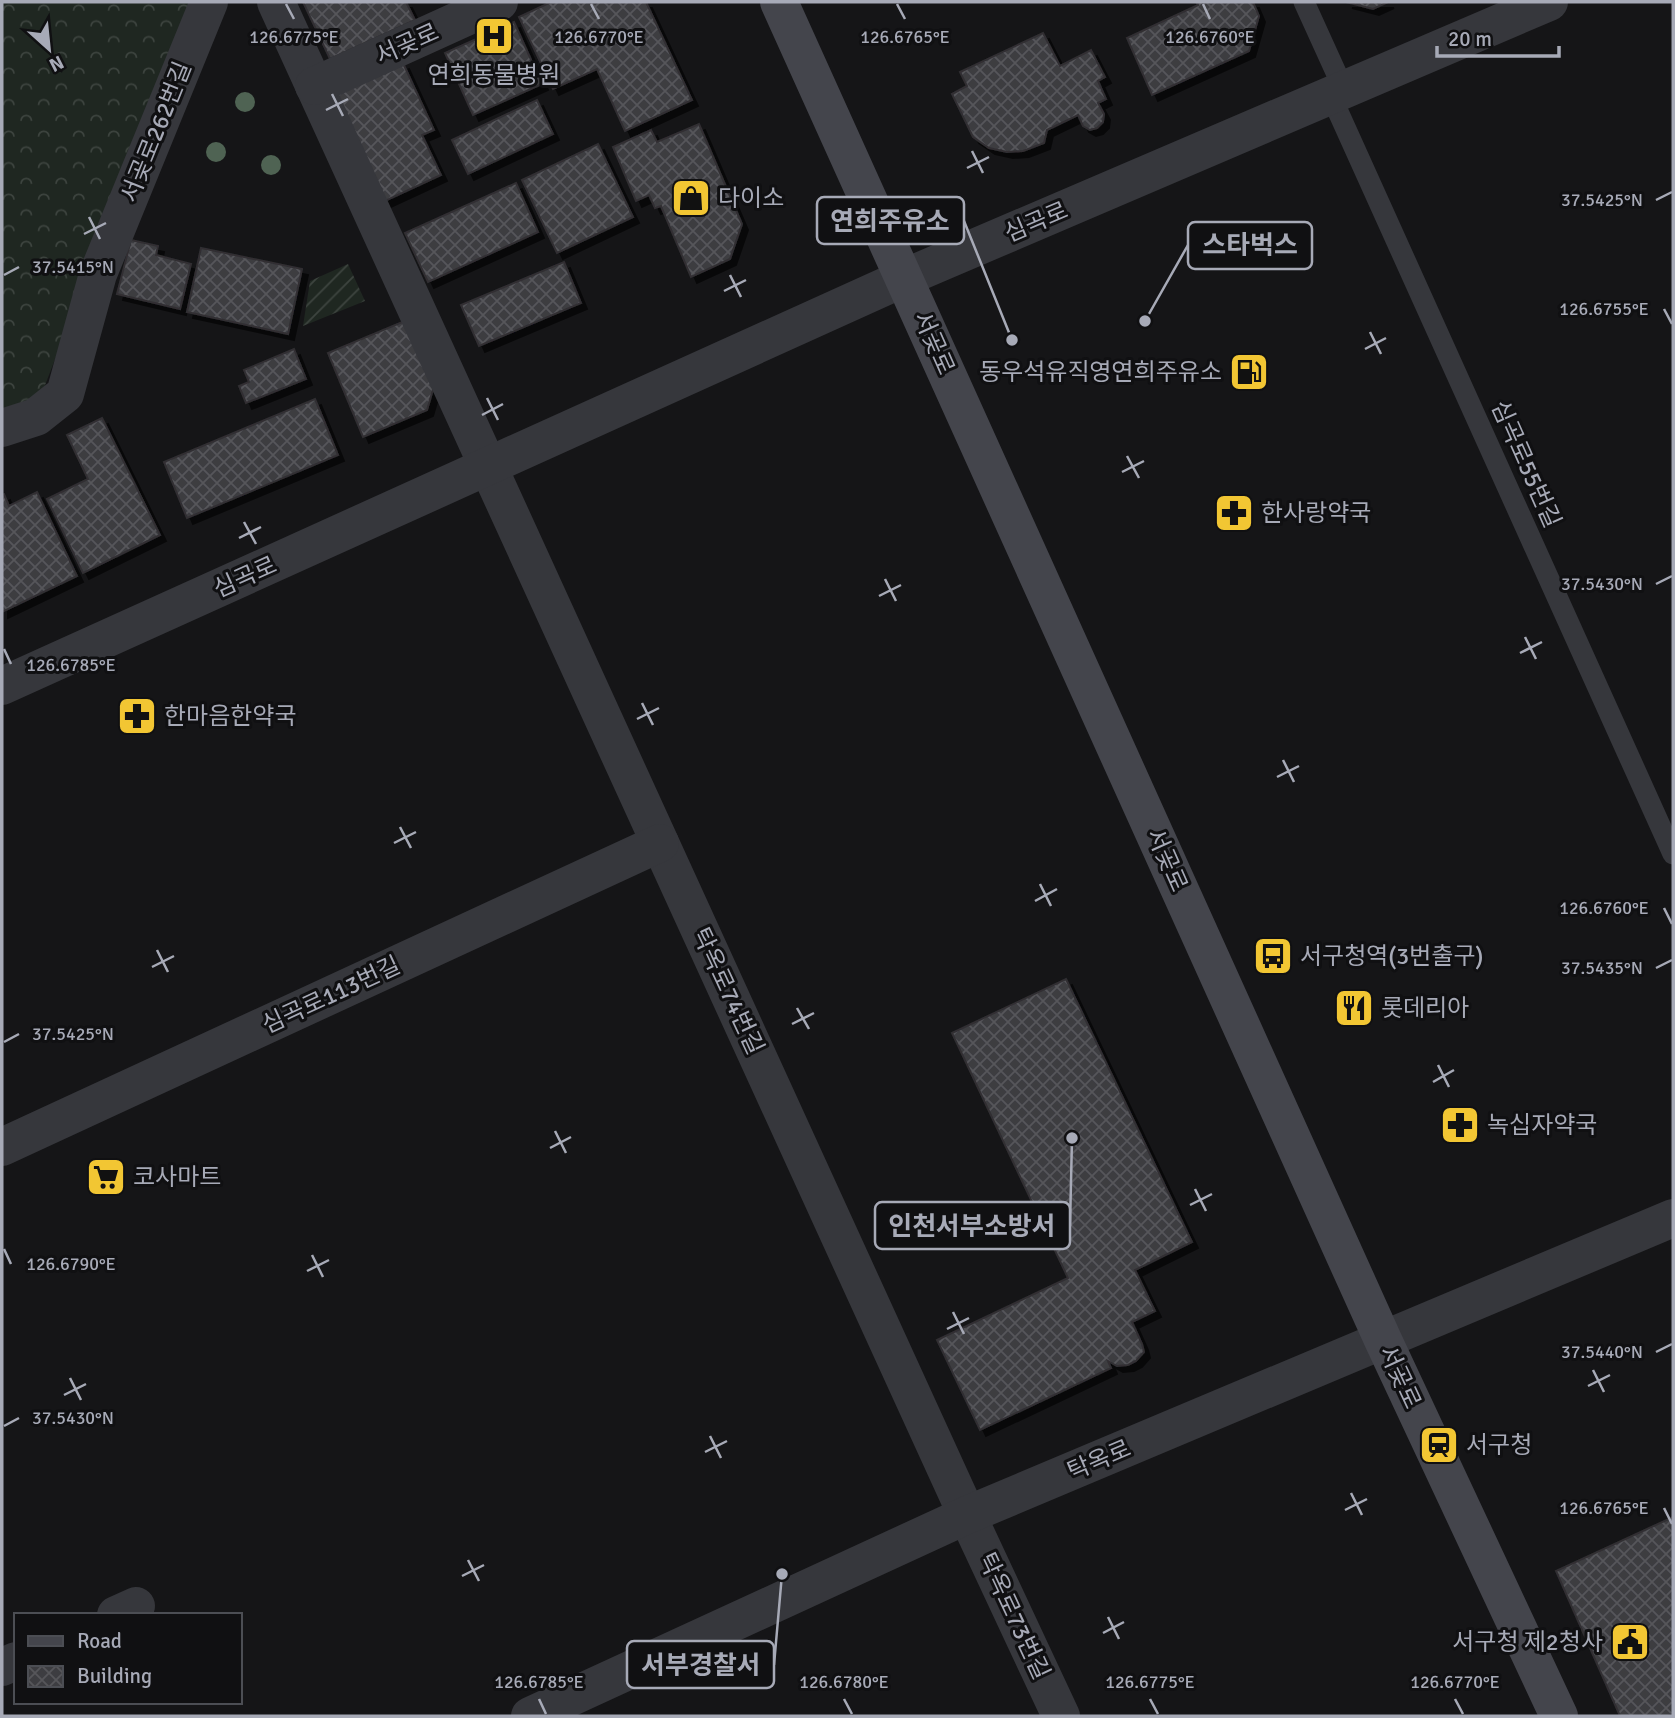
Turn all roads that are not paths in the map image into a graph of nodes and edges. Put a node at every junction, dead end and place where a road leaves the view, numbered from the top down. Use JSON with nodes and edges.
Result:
{"nodes":[{"id":1,"x":209,"y":2,"type":"edge"},
{"id":2,"x":276,"y":2,"type":"edge"},
{"id":3,"x":499,"y":2,"type":"edge"},
{"id":4,"x":779,"y":2,"type":"edge"},
{"id":5,"x":1304,"y":2,"type":"edge"},
{"id":6,"x":1549,"y":2,"type":"edge"},
{"id":7,"x":314,"y":86,"type":"junction"},
{"id":8,"x":1338,"y":93,"type":"junction"},
{"id":9,"x":904,"y":278,"type":"junction"},
{"id":10,"x":2,"y":428,"type":"edge"},
{"id":11,"x":489,"y":467,"type":"junction"},
{"id":12,"x":2,"y":686,"type":"edge"},
{"id":13,"x":660,"y":843,"type":"junction"},
{"id":14,"x":1673,"y":854,"type":"edge"},
{"id":15,"x":2,"y":1147,"type":"edge"},
{"id":16,"x":1673,"y":1218,"type":"edge"},
{"id":17,"x":1382,"y":1340,"type":"junction"},
{"id":18,"x":967,"y":1515,"type":"junction"},
{"id":19,"x":530,"y":1716,"type":"edge"},
{"id":20,"x":1060,"y":1716,"type":"edge"},
{"id":21,"x":1559,"y":1716,"type":"edge"}],
"edges":[{"from":1,"to":10,"type":"street","name":"서곶로262번길"},
{"from":2,"to":7,"type":"street"},
{"from":3,"to":7,"type":"street","name":"서곶로"},
{"from":4,"to":9,"type":"main road","name":"서곶로"},
{"from":5,"to":8,"type":"lane","name":"심곡로55번길"},
{"from":6,"to":8,"type":"street","name":"심곡로"},
{"from":7,"to":11,"type":"street"},
{"from":8,"to":9,"type":"street","name":"심곡로"},
{"from":8,"to":14,"type":"lane","name":"심곡로55번길"},
{"from":9,"to":11,"type":"street","name":"심곡로"},
{"from":9,"to":17,"type":"main road","name":"서곶로"},
{"from":11,"to":12,"type":"street","name":"심곡로"},
{"from":11,"to":13,"type":"street","name":"탁옥로74번길"},
{"from":13,"to":15,"type":"street","name":"심곡로113번길"},
{"from":13,"to":18,"type":"street","name":"탁옥로74번길"},
{"from":16,"to":17,"type":"street","name":"탁옥로"},
{"from":17,"to":18,"type":"street","name":"탁옥로"},
{"from":17,"to":21,"type":"main road","name":"서곶로"},
{"from":18,"to":19,"type":"street","name":"탁옥로"},
{"from":18,"to":20,"type":"street","name":"탁옥로73번길"}]}
